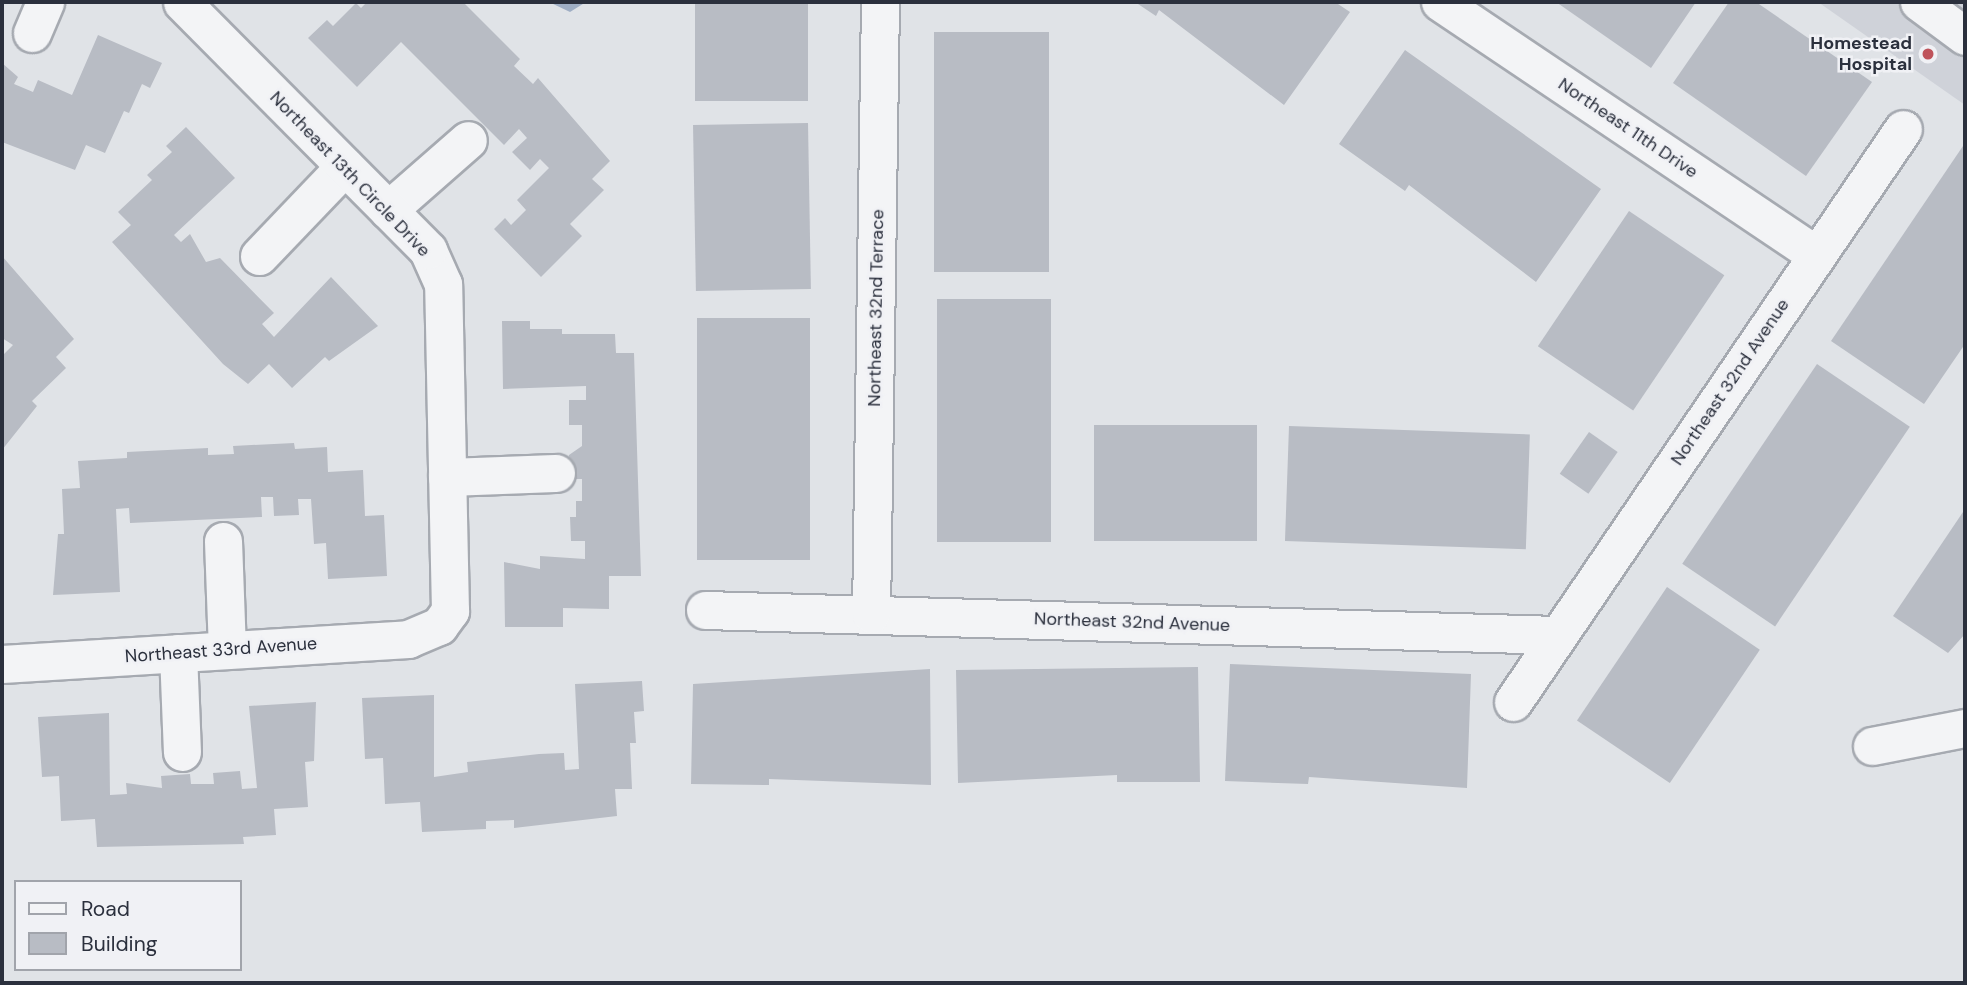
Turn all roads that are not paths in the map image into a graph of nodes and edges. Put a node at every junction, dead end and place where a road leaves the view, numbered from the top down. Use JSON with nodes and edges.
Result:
{"nodes":[{"id":1,"x":182,"y":2,"type":"edge"},
{"id":2,"x":880,"y":2,"type":"edge"},
{"id":3,"x":1440,"y":2,"type":"edge"},
{"id":4,"x":1919,"y":2,"type":"edge"},
{"id":5,"x":1961,"y":24,"type":"edge"},
{"id":6,"x":1903,"y":129,"type":"dead end"},
{"id":7,"x":468,"y":140,"type":"dead end"},
{"id":8,"x":345,"y":166,"type":"junction"},
{"id":9,"x":388,"y":210,"type":"junction"},
{"id":10,"x":1817,"y":255,"type":"junction"},
{"id":11,"x":259,"y":257,"type":"dead end"},
{"id":12,"x":556,"y":473,"type":"dead end"},
{"id":13,"x":447,"y":477,"type":"junction"},
{"id":14,"x":223,"y":541,"type":"dead end"},
{"id":15,"x":705,"y":610,"type":"dead end"},
{"id":16,"x":871,"y":614,"type":"junction"},
{"id":17,"x":439,"y":626,"type":"joint"},
{"id":18,"x":1558,"y":635,"type":"junction"},
{"id":19,"x":227,"y":650,"type":"junction"},
{"id":20,"x":178,"y":653,"type":"junction"},
{"id":21,"x":2,"y":664,"type":"edge"},
{"id":22,"x":1513,"y":702,"type":"dead end"},
{"id":23,"x":1965,"y":728,"type":"edge"},
{"id":24,"x":1872,"y":746,"type":"dead end"},
{"id":25,"x":182,"y":752,"type":"dead end"}],
"edges":[{"from":1,"to":8,"type":"street","name":"Northeast 13th Circle Drive"},
{"from":2,"to":16,"type":"street","name":"Northeast 32nd Terrace"},
{"from":3,"to":10,"type":"street","name":"Northeast 11th Drive"},
{"from":4,"to":5,"type":"street"},
{"from":6,"to":10,"type":"street","name":"Northeast 32nd Avenue"},
{"from":7,"to":9,"type":"street"},
{"from":8,"to":9,"type":"street","name":"Northeast 13th Circle Drive"},
{"from":8,"to":11,"type":"street"},
{"from":9,"to":13,"type":"street","name":"Northeast 13th Circle Drive"},
{"from":10,"to":18,"type":"street","name":"Northeast 32nd Avenue"},
{"from":12,"to":13,"type":"street"},
{"from":13,"to":17,"type":"street","name":"Northeast 13th Circle Drive"},
{"from":14,"to":19,"type":"street"},
{"from":15,"to":16,"type":"street","name":"Northeast 32nd Avenue"},
{"from":16,"to":18,"type":"street","name":"Northeast 32nd Avenue"},
{"from":17,"to":19,"type":"street","name":"Northeast 33rd Avenue"},
{"from":18,"to":22,"type":"street","name":"Northeast 32nd Avenue"},
{"from":19,"to":20,"type":"street","name":"Northeast 33rd Avenue"},
{"from":20,"to":21,"type":"street","name":"Northeast 33rd Avenue"},
{"from":20,"to":25,"type":"street"},
{"from":23,"to":24,"type":"street"}]}
